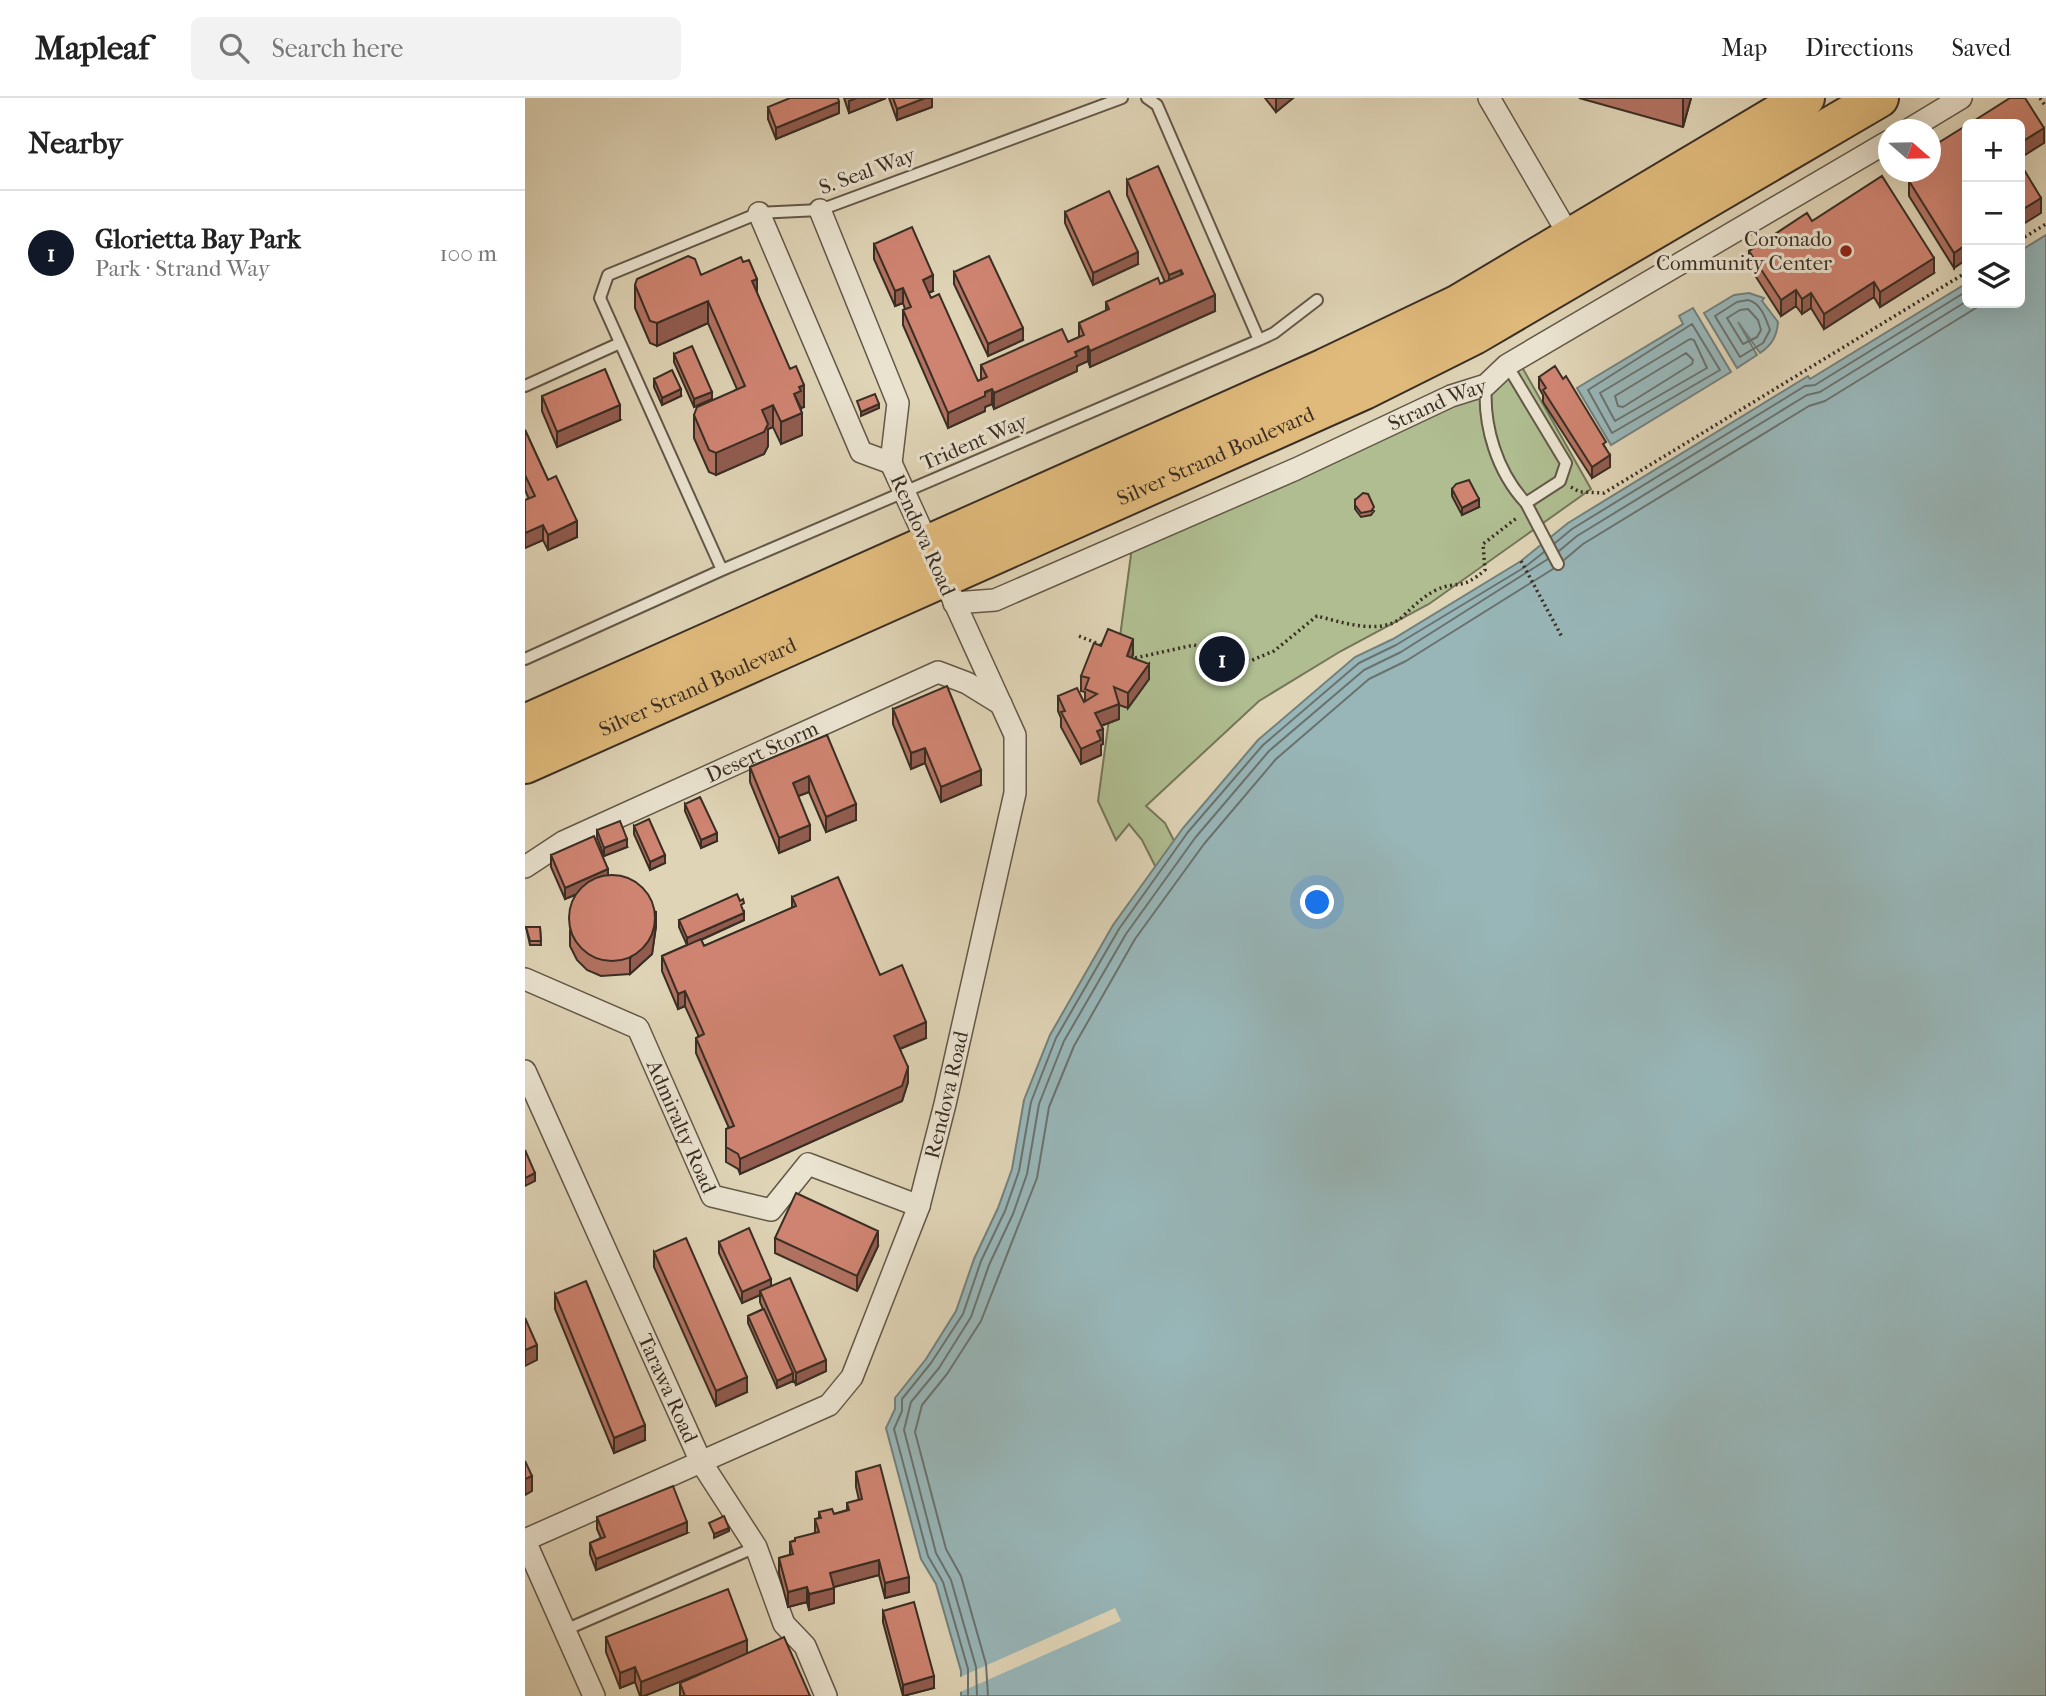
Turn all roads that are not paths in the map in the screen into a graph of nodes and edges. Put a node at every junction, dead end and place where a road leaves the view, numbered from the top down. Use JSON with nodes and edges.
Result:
{"nodes":[{"id":1,"x":1122,"y":98,"type":"edge"},
{"id":2,"x":1147,"y":98,"type":"edge"},
{"id":3,"x":1489,"y":98,"type":"edge"},
{"id":4,"x":1805,"y":98,"type":"edge"},
{"id":5,"x":1879,"y":98,"type":"edge"},
{"id":6,"x":1961,"y":98,"type":"edge"},
{"id":7,"x":1926,"y":119,"type":"edge"},
{"id":8,"x":1878,"y":147,"type":"edge"},
{"id":9,"x":820,"y":210,"type":"junction"},
{"id":10,"x":759,"y":213,"type":"junction"},
{"id":11,"x":1570,"y":237,"type":"junction"},
{"id":12,"x":1317,"y":300,"type":"dead end"},
{"id":13,"x":1259,"y":340,"type":"junction"},
{"id":14,"x":621,"y":343,"type":"junction"},
{"id":15,"x":1507,"y":365,"type":"junction"},
{"id":16,"x":1486,"y":385,"type":"junction"},
{"id":17,"x":525,"y":386,"type":"edge"},
{"id":18,"x":891,"y":463,"type":"junction"},
{"id":19,"x":904,"y":493,"type":"junction"},
{"id":20,"x":1528,"y":506,"type":"junction"},
{"id":21,"x":928,"y":545,"type":"junction"},
{"id":22,"x":1558,"y":564,"type":"dead end"},
{"id":23,"x":722,"y":570,"type":"junction"},
{"id":24,"x":949,"y":591,"type":"junction"},
{"id":25,"x":525,"y":659,"type":"edge"},
{"id":26,"x":1001,"y":704,"type":"junction"},
{"id":27,"x":525,"y":724,"type":"edge"},
{"id":28,"x":525,"y":764,"type":"edge"},
{"id":29,"x":525,"y":867,"type":"edge"},
{"id":30,"x":525,"y":979,"type":"edge"},
{"id":31,"x":525,"y":1071,"type":"edge"},
{"id":32,"x":919,"y":1206,"type":"junction"},
{"id":33,"x":701,"y":1462,"type":"junction"},
{"id":34,"x":525,"y":1541,"type":"edge"},
{"id":35,"x":756,"y":1547,"type":"junction"},
{"id":36,"x":565,"y":1630,"type":"junction"},
{"id":37,"x":594,"y":1696,"type":"edge"},
{"id":38,"x":826,"y":1696,"type":"edge"}],
"edges":[{"from":1,"to":9,"type":"lane","name":"S. Seal Way"},
{"from":2,"to":13,"type":"lane"},
{"from":3,"to":11,"type":"street"},
{"from":4,"to":11,"type":"highway","name":"Silver Strand Boulevard"},
{"from":5,"to":24,"type":"highway","name":"Silver Strand Boulevard"},
{"from":6,"to":7,"type":"street"},
{"from":8,"to":15,"type":"street","name":"Strand Way"},
{"from":9,"to":10,"type":"lane","name":"S. Seal Way"},
{"from":9,"to":18,"type":"street","name":"Rendova Road"},
{"from":10,"to":14,"type":"lane","name":"S. Seal Way"},
{"from":10,"to":18,"type":"street","name":"Rendova Road"},
{"from":11,"to":21,"type":"highway","name":"Silver Strand Boulevard"},
{"from":12,"to":13,"type":"lane","name":"Trident Way"},
{"from":13,"to":19,"type":"lane","name":"Trident Way"},
{"from":14,"to":17,"type":"lane"},
{"from":14,"to":23,"type":"lane"},
{"from":15,"to":16,"type":"street","name":"Strand Way"},
{"from":15,"to":20,"type":"lane"},
{"from":16,"to":20,"type":"lane"},
{"from":16,"to":24,"type":"street","name":"Strand Way"},
{"from":18,"to":19,"type":"street","name":"Rendova Road"},
{"from":19,"to":21,"type":"street","name":"Rendova Road"},
{"from":19,"to":23,"type":"lane","name":"Trident Way"},
{"from":20,"to":22,"type":"lane"},
{"from":21,"to":24,"type":"street","name":"Rendova Road"},
{"from":21,"to":27,"type":"highway","name":"Silver Strand Boulevard"},
{"from":23,"to":25,"type":"lane","name":"Trident Way"},
{"from":24,"to":26,"type":"street","name":"Rendova Road"},
{"from":24,"to":28,"type":"highway","name":"Silver Strand Boulevard"},
{"from":26,"to":29,"type":"street","name":"Desert Storm"},
{"from":26,"to":32,"type":"street","name":"Rendova Road"},
{"from":30,"to":32,"type":"street","name":"Admiralty Road"},
{"from":31,"to":33,"type":"street","name":"Tarawa Road"},
{"from":32,"to":33,"type":"street","name":"Rendova Road"},
{"from":33,"to":34,"type":"street","name":"Rendova Road"},
{"from":33,"to":35,"type":"street","name":"Tarawa Road"},
{"from":34,"to":36,"type":"street"},
{"from":35,"to":36,"type":"lane"},
{"from":35,"to":38,"type":"street","name":"Tarawa Road"},
{"from":36,"to":37,"type":"street"}]}
